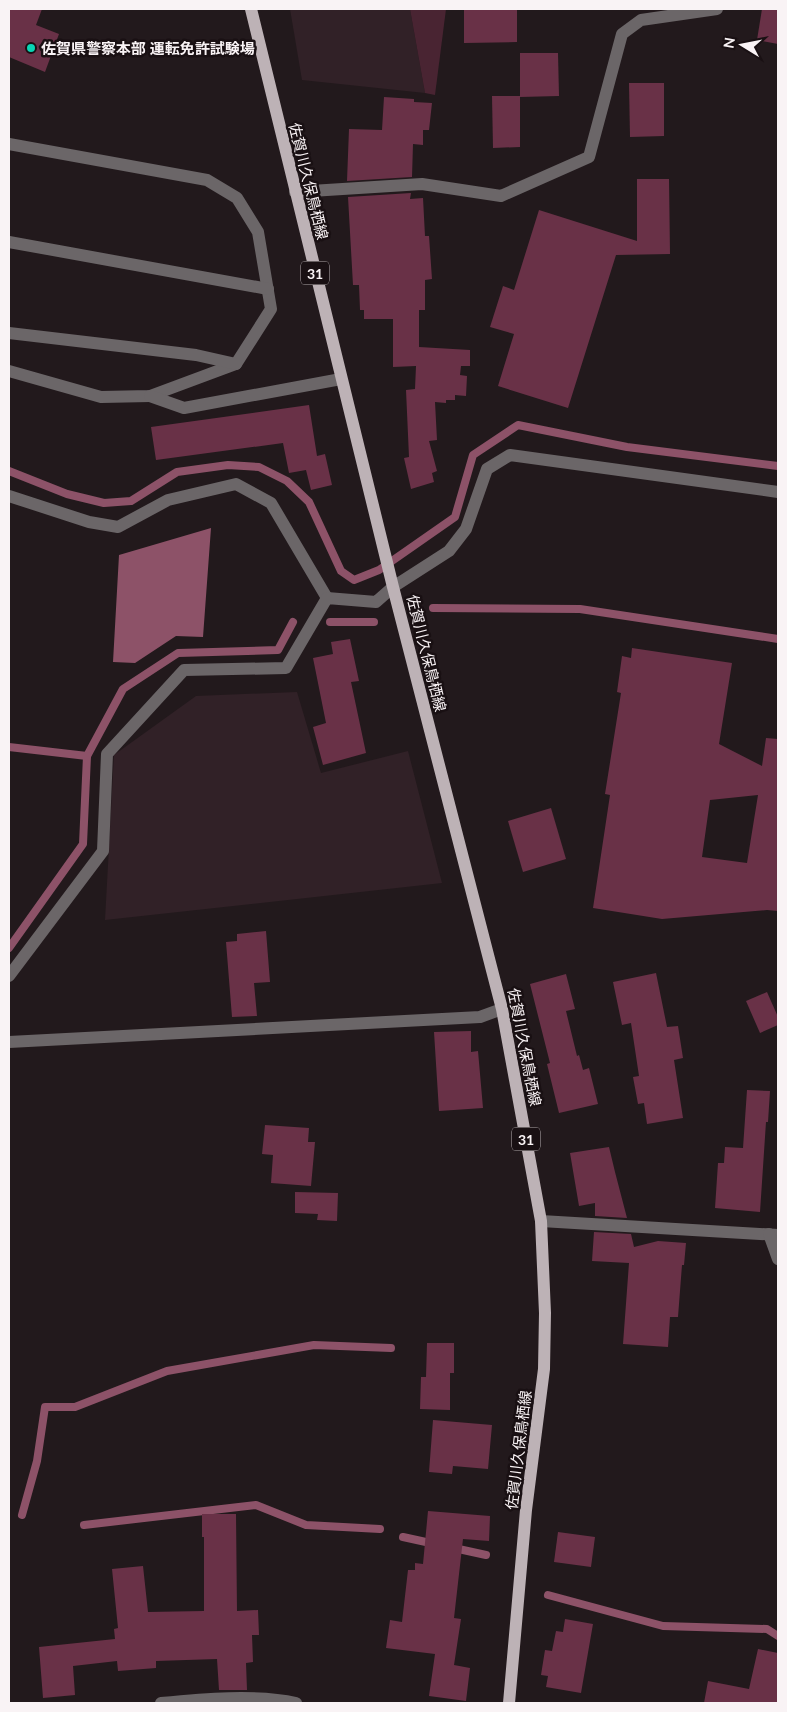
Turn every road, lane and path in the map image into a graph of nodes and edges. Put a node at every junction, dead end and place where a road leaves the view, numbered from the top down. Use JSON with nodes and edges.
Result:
{"nodes":[{"id":1,"x":251,"y":9,"type":"edge"},
{"id":2,"x":717,"y":9,"type":"edge"},
{"id":3,"x":9,"y":144,"type":"edge"},
{"id":4,"x":295,"y":192,"type":"junction"},
{"id":5,"x":9,"y":242,"type":"edge"},
{"id":6,"x":268,"y":289,"type":"junction"},
{"id":7,"x":9,"y":333,"type":"edge"},
{"id":8,"x":236,"y":364,"type":"junction"},
{"id":9,"x":9,"y":371,"type":"edge"},
{"id":10,"x":341,"y":379,"type":"junction"},
{"id":11,"x":150,"y":396,"type":"junction"},
{"id":12,"x":778,"y":492,"type":"edge"},
{"id":13,"x":9,"y":496,"type":"edge"},
{"id":14,"x":393,"y":587,"type":"junction"},
{"id":15,"x":327,"y":598,"type":"junction"},
{"id":16,"x":9,"y":976,"type":"edge"},
{"id":17,"x":502,"y":1009,"type":"junction"},
{"id":18,"x":9,"y":1042,"type":"edge"},
{"id":19,"x":541,"y":1221,"type":"junction"},
{"id":20,"x":774,"y":1234,"type":"edge"},
{"id":21,"x":778,"y":1259,"type":"edge"},
{"id":22,"x":160,"y":1703,"type":"edge"},
{"id":23,"x":296,"y":1703,"type":"edge"},
{"id":24,"x":509,"y":1703,"type":"edge"}],
"edges":[{"from":1,"to":4,"type":"main road","name":"佐賀川久保鳥栖線","number":"31"},
{"from":2,"to":4,"type":"street"},
{"from":3,"to":6,"type":"street"},
{"from":4,"to":10,"type":"main road","name":"佐賀川久保鳥栖線","number":"31"},
{"from":5,"to":6,"type":"street"},
{"from":6,"to":8,"type":"street"},
{"from":7,"to":8,"type":"street"},
{"from":8,"to":11,"type":"street"},
{"from":9,"to":11,"type":"street"},
{"from":10,"to":11,"type":"street"},
{"from":10,"to":14,"type":"main road","name":"佐賀川久保鳥栖線","number":"31"},
{"from":12,"to":14,"type":"street"},
{"from":13,"to":15,"type":"street"},
{"from":14,"to":15,"type":"street"},
{"from":14,"to":17,"type":"main road","name":"佐賀川久保鳥栖線","number":"31"},
{"from":15,"to":16,"type":"street"},
{"from":17,"to":18,"type":"street"},
{"from":17,"to":19,"type":"main road","name":"佐賀川久保鳥栖線","number":"31"},
{"from":19,"to":20,"type":"street"},
{"from":19,"to":24,"type":"main road","name":"佐賀川久保鳥栖線","number":"31"},
{"from":20,"to":21,"type":"street"},
{"from":22,"to":23,"type":"street"}]}
